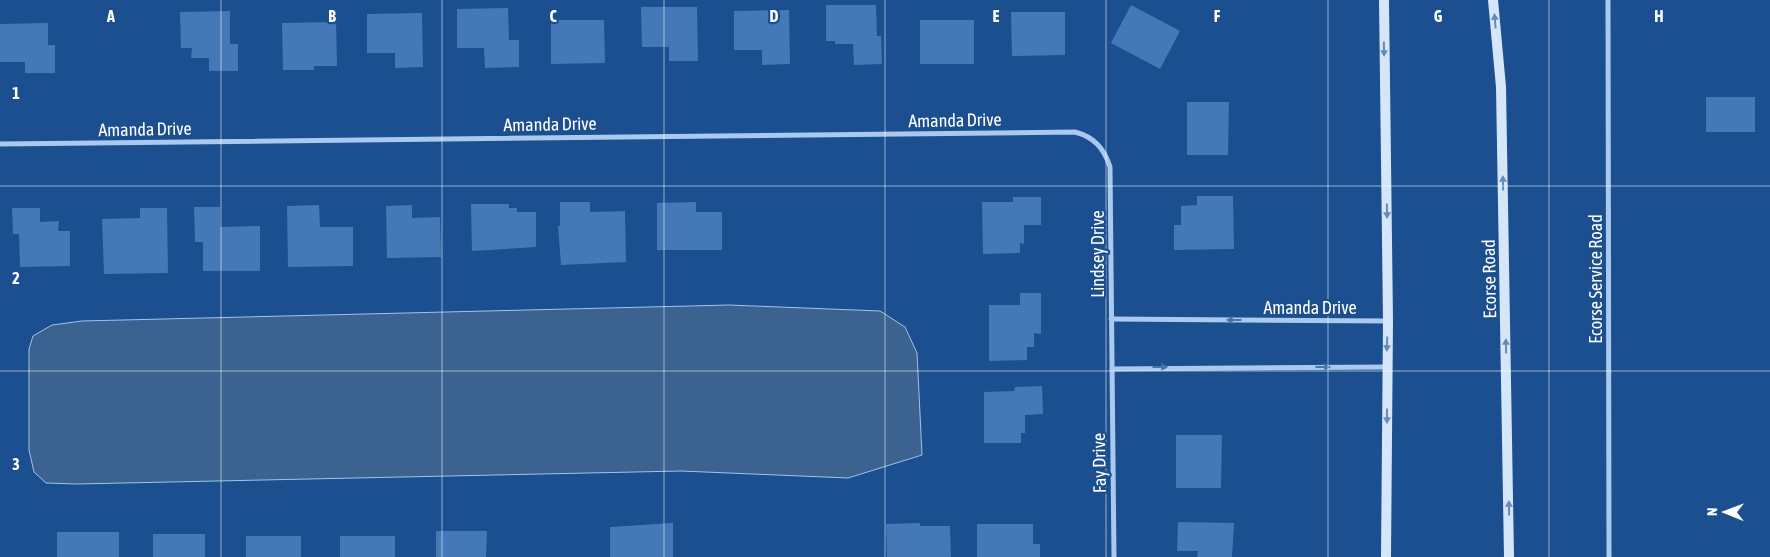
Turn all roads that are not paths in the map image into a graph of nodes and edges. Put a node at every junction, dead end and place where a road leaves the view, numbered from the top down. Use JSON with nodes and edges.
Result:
{"nodes":[{"id":1,"x":1384,"y":0,"type":"edge"},
{"id":2,"x":1493,"y":0,"type":"edge"},
{"id":3,"x":1608,"y":0,"type":"edge"},
{"id":4,"x":1098,"y":143,"type":"joint"},
{"id":5,"x":0,"y":144,"type":"edge"},
{"id":6,"x":1111,"y":320,"type":"junction"},
{"id":7,"x":1388,"y":321,"type":"junction"},
{"id":8,"x":1387,"y":367,"type":"junction"},
{"id":9,"x":1112,"y":369,"type":"junction"},
{"id":10,"x":1114,"y":557,"type":"edge"},
{"id":11,"x":1386,"y":557,"type":"edge"},
{"id":12,"x":1509,"y":557,"type":"edge"},
{"id":13,"x":1609,"y":557,"type":"edge"}],
"edges":[{"from":1,"to":7,"type":"main road","one_way":true},
{"from":12,"to":2,"type":"main road","name":"Ecorse Road","one_way":true},
{"from":3,"to":13,"type":"street","name":"Ecorse Service Road"},
{"from":4,"to":5,"type":"street","name":"Amanda Drive"},
{"from":4,"to":6,"type":"street","name":"Lindsey Drive"},
{"from":7,"to":6,"type":"street","name":"Amanda Drive","one_way":true},
{"from":6,"to":9,"type":"street","name":"Lindsey Drive"},
{"from":7,"to":8,"type":"main road","one_way":true},
{"from":9,"to":8,"type":"street","one_way":true},
{"from":8,"to":11,"type":"main road","one_way":true},
{"from":9,"to":10,"type":"street","name":"Fay Drive"}]}
